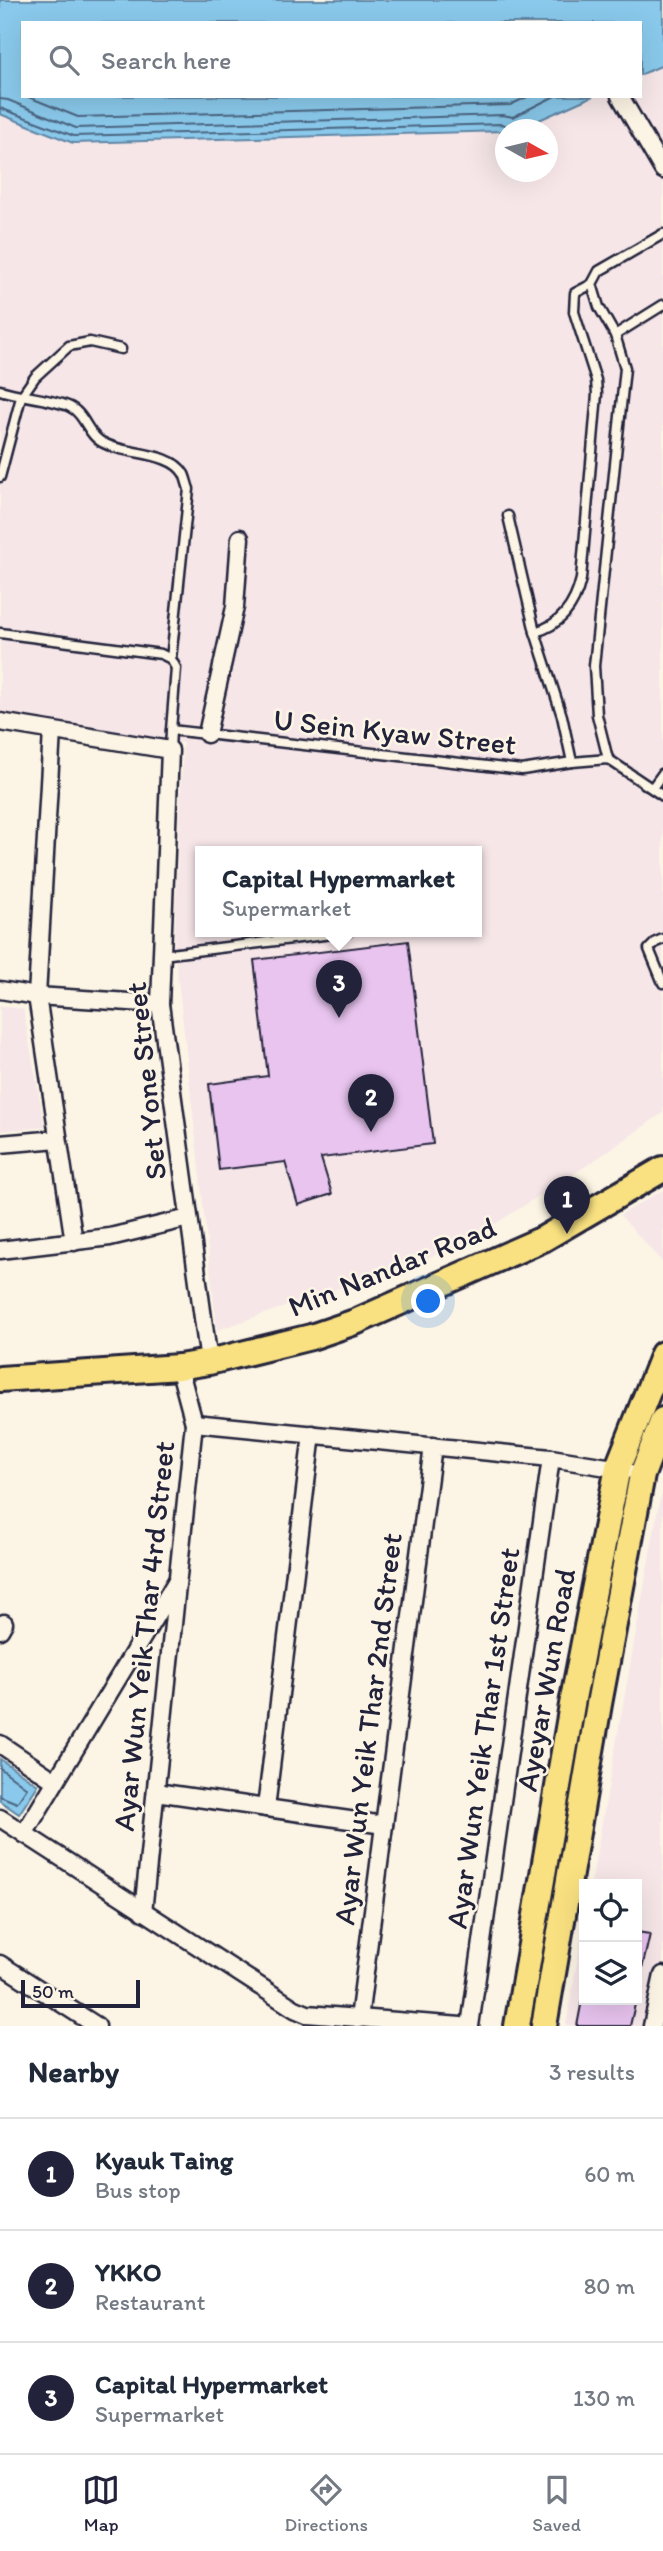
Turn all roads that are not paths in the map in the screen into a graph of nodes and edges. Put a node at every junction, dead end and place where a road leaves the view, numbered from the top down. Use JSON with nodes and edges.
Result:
{"nodes":[{"id":1,"x":621,"y":98,"type":"edge"},
{"id":2,"x":663,"y":170,"type":"edge"},
{"id":3,"x":663,"y":234,"type":"edge"},
{"id":4,"x":593,"y":284,"type":"junction"},
{"id":5,"x":663,"y":305,"type":"edge"},
{"id":6,"x":615,"y":335,"type":"junction"},
{"id":7,"x":121,"y":349,"type":"dead end"},
{"id":8,"x":0,"y":390,"type":"edge"},
{"id":9,"x":20,"y":397,"type":"junction"},
{"id":10,"x":0,"y":477,"type":"edge"},
{"id":11,"x":508,"y":516,"type":"dead end"},
{"id":12,"x":240,"y":538,"type":"dead end"},
{"id":13,"x":535,"y":632,"type":"junction"},
{"id":14,"x":0,"y":633,"type":"edge"},
{"id":15,"x":171,"y":659,"type":"junction"},
{"id":16,"x":0,"y":722,"type":"edge"},
{"id":17,"x":172,"y":730,"type":"junction"},
{"id":18,"x":52,"y":731,"type":"junction"},
{"id":19,"x":207,"y":734,"type":"junction"},
{"id":20,"x":170,"y":750,"type":"junction"},
{"id":21,"x":608,"y":759,"type":"junction"},
{"id":22,"x":572,"y":761,"type":"junction"},
{"id":23,"x":663,"y":773,"type":"edge"},
{"id":24,"x":652,"y":788,"type":"junction"},
{"id":25,"x":663,"y":796,"type":"edge"},
{"id":26,"x":308,"y":937,"type":"edge"},
{"id":27,"x":663,"y":939,"type":"edge"},
{"id":28,"x":162,"y":955,"type":"junction"},
{"id":29,"x":663,"y":983,"type":"edge"},
{"id":30,"x":0,"y":990,"type":"edge"},
{"id":31,"x":37,"y":996,"type":"junction"},
{"id":32,"x":160,"y":1004,"type":"junction"},
{"id":33,"x":58,"y":1139,"type":"junction"},
{"id":34,"x":0,"y":1144,"type":"edge"},
{"id":35,"x":663,"y":1169,"type":"edge"},
{"id":36,"x":189,"y":1218,"type":"junction"},
{"id":37,"x":74,"y":1242,"type":"junction"},
{"id":38,"x":0,"y":1250,"type":"edge"},
{"id":39,"x":663,"y":1354,"type":"edge"},
{"id":40,"x":209,"y":1362,"type":"junction"},
{"id":41,"x":179,"y":1367,"type":"junction"},
{"id":42,"x":0,"y":1379,"type":"edge"},
{"id":43,"x":663,"y":1420,"type":"edge"},
{"id":44,"x":194,"y":1423,"type":"junction"},
{"id":45,"x":312,"y":1434,"type":"junction"},
{"id":46,"x":433,"y":1446,"type":"junction"},
{"id":47,"x":551,"y":1458,"type":"junction"},
{"id":48,"x":618,"y":1467,"type":"junction"},
{"id":49,"x":642,"y":1475,"type":"junction"},
{"id":50,"x":179,"y":1577,"type":"junction"},
{"id":51,"x":0,"y":1744,"type":"edge"},
{"id":52,"x":55,"y":1782,"type":"junction"},
{"id":53,"x":156,"y":1792,"type":"junction"},
{"id":54,"x":266,"y":1808,"type":"junction"},
{"id":55,"x":0,"y":1818,"type":"edge"},
{"id":56,"x":384,"y":1825,"type":"junction"},
{"id":57,"x":23,"y":1834,"type":"junction"},
{"id":58,"x":143,"y":1912,"type":"junction"},
{"id":59,"x":0,"y":1964,"type":"edge"},
{"id":60,"x":663,"y":1975,"type":"edge"},
{"id":61,"x":359,"y":2019,"type":"junction"},
{"id":62,"x":97,"y":2026,"type":"edge"},
{"id":63,"x":461,"y":2026,"type":"edge"},
{"id":64,"x":470,"y":2026,"type":"edge"},
{"id":65,"x":517,"y":2026,"type":"edge"},
{"id":66,"x":544,"y":2026,"type":"edge"},
{"id":67,"x":652,"y":2026,"type":"edge"}],
"edges":[{"from":1,"to":2,"type":"street"},
{"from":3,"to":4,"type":"lane"},
{"from":4,"to":6,"type":"lane"},
{"from":4,"to":13,"type":"lane"},
{"from":5,"to":6,"type":"lane"},
{"from":6,"to":21,"type":"lane"},
{"from":7,"to":9,"type":"lane"},
{"from":8,"to":9,"type":"lane"},
{"from":9,"to":10,"type":"lane"},
{"from":9,"to":15,"type":"lane"},
{"from":11,"to":13,"type":"lane"},
{"from":12,"to":19,"type":"street"},
{"from":13,"to":22,"type":"lane"},
{"from":14,"to":15,"type":"lane"},
{"from":15,"to":17,"type":"lane"},
{"from":16,"to":18,"type":"street"},
{"from":17,"to":19,"type":"lane","name":"U Sein Kyaw Street"},
{"from":17,"to":20,"type":"lane"},
{"from":18,"to":20,"type":"street"},
{"from":18,"to":31,"type":"street"},
{"from":19,"to":22,"type":"lane","name":"U Sein Kyaw Street"},
{"from":20,"to":28,"type":"street","name":"Set Yone Street"},
{"from":21,"to":22,"type":"lane","name":"U Sein Kyaw Street"},
{"from":21,"to":24,"type":"lane"},
{"from":23,"to":24,"type":"lane"},
{"from":24,"to":25,"type":"lane"},
{"from":26,"to":28,"type":"lane"},
{"from":27,"to":29,"type":"lane"},
{"from":28,"to":32,"type":"street","name":"Set Yone Street"},
{"from":30,"to":31,"type":"street"},
{"from":31,"to":32,"type":"street"},
{"from":31,"to":33,"type":"street"},
{"from":32,"to":36,"type":"street","name":"Set Yone Street"},
{"from":33,"to":34,"type":"street"},
{"from":33,"to":37,"type":"street"},
{"from":35,"to":40,"type":"main road","name":"Min Nandar Road"},
{"from":36,"to":37,"type":"street"},
{"from":36,"to":40,"type":"street","name":"Set Yone Street"},
{"from":37,"to":38,"type":"street"},
{"from":39,"to":48,"type":"main road","name":"Ayeyar Wun Road"},
{"from":40,"to":41,"type":"main road","name":"Min Nandar Road"},
{"from":41,"to":42,"type":"main road","name":"Min Nandar Road"},
{"from":41,"to":44,"type":"street","name":"Ayar Wun Yeik Thar 4rd Street"},
{"from":43,"to":49,"type":"main road","name":"Ayeyar Wun Road"},
{"from":44,"to":45,"type":"street"},
{"from":44,"to":50,"type":"street","name":"Ayar Wun Yeik Thar 4rd Street"},
{"from":45,"to":46,"type":"street"},
{"from":45,"to":54,"type":"street"},
{"from":46,"to":47,"type":"street"},
{"from":46,"to":56,"type":"street","name":"Ayar Wun Yeik Thar 2nd Street"},
{"from":47,"to":48,"type":"street"},
{"from":47,"to":64,"type":"street","name":"Ayar Wun Yeik Thar 1st Street"},
{"from":48,"to":49,"type":"street"},
{"from":48,"to":65,"type":"main road","name":"Ayeyar Wun Road"},
{"from":49,"to":66,"type":"main road","name":"Ayeyar Wun Road"},
{"from":50,"to":52,"type":"street"},
{"from":50,"to":53,"type":"street","name":"Ayar Wun Yeik Thar 4rd Street"},
{"from":51,"to":52,"type":"street"},
{"from":52,"to":57,"type":"street"},
{"from":53,"to":54,"type":"street"},
{"from":53,"to":58,"type":"street","name":"Ayar Wun Yeik Thar 4rd Street"},
{"from":54,"to":56,"type":"street"},
{"from":55,"to":57,"type":"street"},
{"from":56,"to":61,"type":"street","name":"Ayar Wun Yeik Thar 2nd Street"},
{"from":57,"to":58,"type":"street"},
{"from":58,"to":61,"type":"street"},
{"from":59,"to":62,"type":"street"},
{"from":60,"to":67,"type":"street"},
{"from":61,"to":63,"type":"street"}]}
